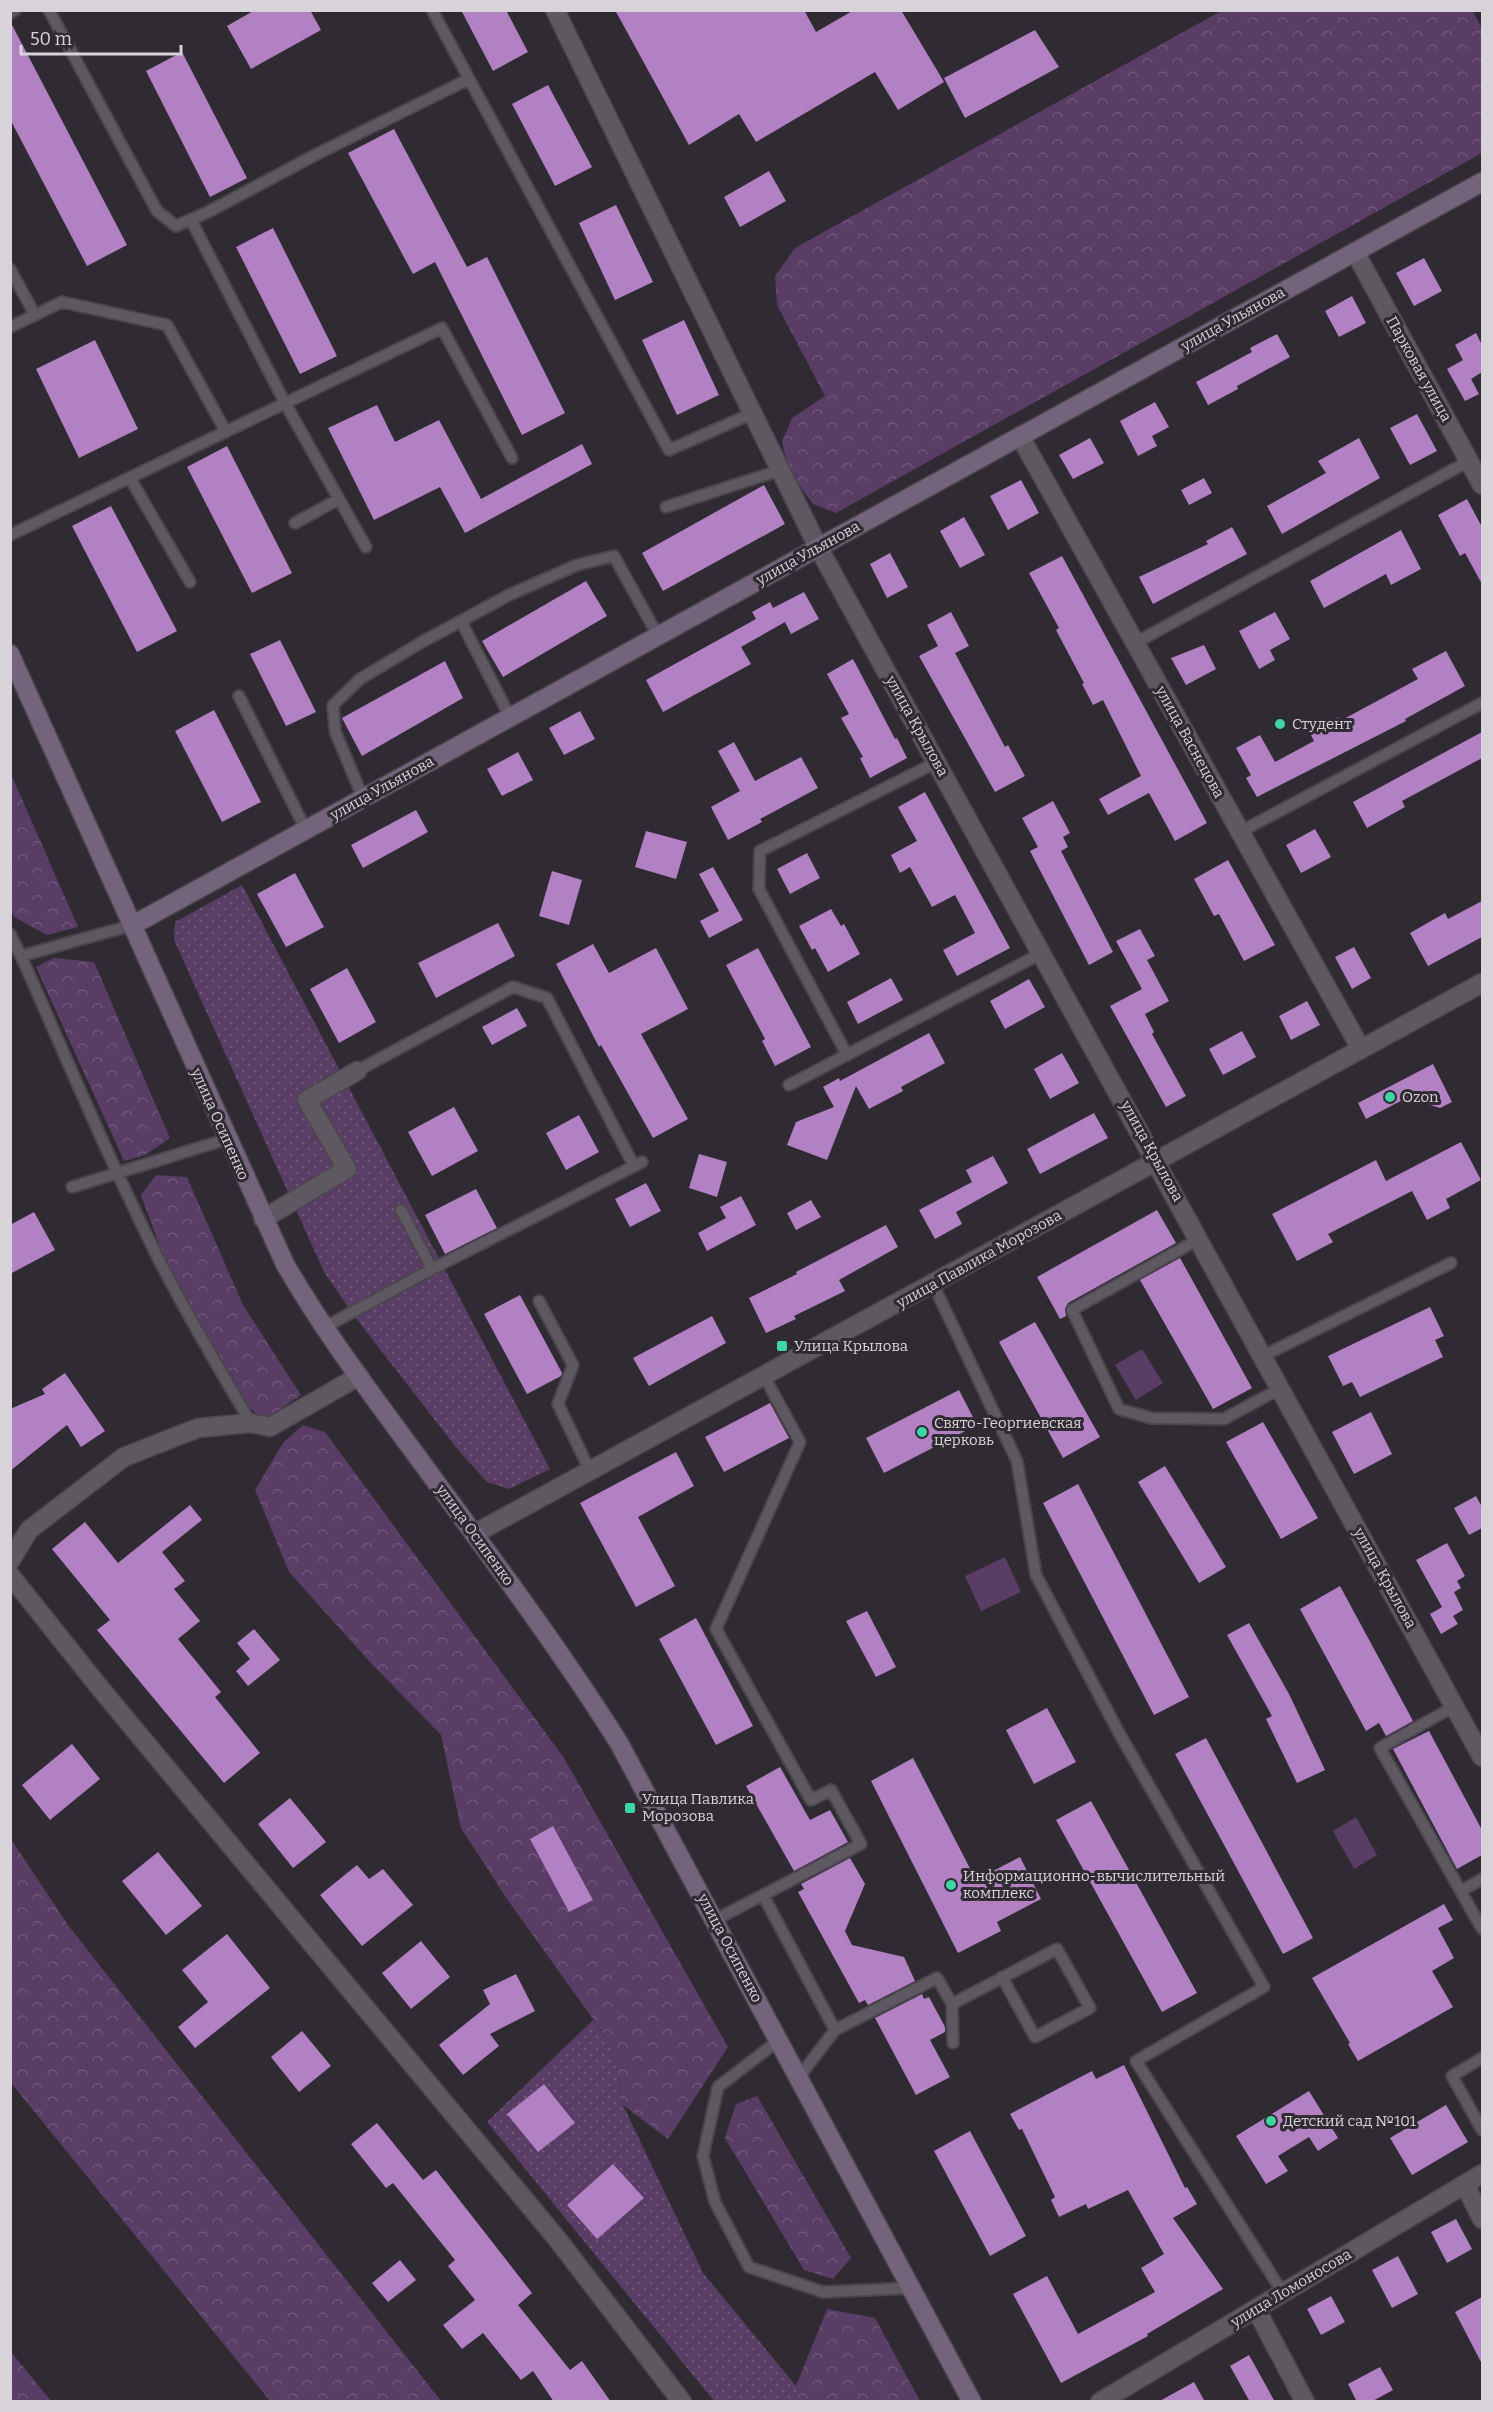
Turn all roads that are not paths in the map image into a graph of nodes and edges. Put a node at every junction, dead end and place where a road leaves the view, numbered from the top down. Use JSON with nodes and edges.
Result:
{"nodes":[{"id":1,"x":15,"y":10,"type":"edge"},
{"id":2,"x":49,"y":10,"type":"edge"},
{"id":3,"x":432,"y":10,"type":"edge"},
{"id":4,"x":555,"y":10,"type":"edge"},
{"id":5,"x":10,"y":13,"type":"edge"},
{"id":6,"x":469,"y":79,"type":"junction"},
{"id":7,"x":1482,"y":182,"type":"edge"},
{"id":8,"x":191,"y":220,"type":"junction"},
{"id":9,"x":1355,"y":252,"type":"junction"},
{"id":10,"x":10,"y":269,"type":"edge"},
{"id":11,"x":35,"y":315,"type":"junction"},
{"id":12,"x":10,"y":327,"type":"edge"},
{"id":13,"x":285,"y":403,"type":"junction"},
{"id":14,"x":753,"y":413,"type":"junction"},
{"id":15,"x":226,"y":432,"type":"junction"},
{"id":16,"x":1020,"y":436,"type":"junction"},
{"id":17,"x":512,"y":458,"type":"dead end"},
{"id":18,"x":1469,"y":461,"type":"junction"},
{"id":19,"x":781,"y":470,"type":"junction"},
{"id":20,"x":130,"y":478,"type":"junction"},
{"id":21,"x":1482,"y":485,"type":"edge"},
{"id":22,"x":339,"y":499,"type":"junction"},
{"id":23,"x":666,"y":507,"type":"dead end"},
{"id":24,"x":295,"y":523,"type":"dead end"},
{"id":25,"x":10,"y":535,"type":"edge"},
{"id":26,"x":366,"y":547,"type":"dead end"},
{"id":27,"x":818,"y":547,"type":"junction"},
{"id":28,"x":190,"y":582,"type":"dead end"},
{"id":29,"x":461,"y":621,"type":"junction"},
{"id":30,"x":658,"y":636,"type":"junction"},
{"id":31,"x":1135,"y":643,"type":"junction"},
{"id":32,"x":10,"y":654,"type":"edge"},
{"id":33,"x":239,"y":696,"type":"dead end"},
{"id":34,"x":1482,"y":703,"type":"edge"},
{"id":35,"x":510,"y":717,"type":"junction"},
{"id":36,"x":937,"y":762,"type":"junction"},
{"id":37,"x":363,"y":798,"type":"junction"},
{"id":38,"x":306,"y":830,"type":"junction"},
{"id":39,"x":1240,"y":832,"type":"junction"},
{"id":40,"x":133,"y":925,"type":"junction"},
{"id":41,"x":10,"y":934,"type":"edge"},
{"id":42,"x":1042,"y":953,"type":"junction"},
{"id":43,"x":21,"y":956,"type":"junction"},
{"id":44,"x":1482,"y":983,"type":"edge"},
{"id":45,"x":1361,"y":1049,"type":"junction"},
{"id":46,"x":847,"y":1055,"type":"junction"},
{"id":47,"x":357,"y":1071,"type":"joint"},
{"id":48,"x":789,"y":1085,"type":"dead end"},
{"id":49,"x":227,"y":1139,"type":"junction"},
{"id":50,"x":1158,"y":1162,"type":"junction"},
{"id":51,"x":117,"y":1173,"type":"junction"},
{"id":52,"x":72,"y":1187,"type":"dead end"},
{"id":53,"x":401,"y":1210,"type":"dead end"},
{"id":54,"x":263,"y":1219,"type":"junction"},
{"id":55,"x":1199,"y":1239,"type":"junction"},
{"id":56,"x":1451,"y":1263,"type":"dead end"},
{"id":57,"x":432,"y":1269,"type":"junction"},
{"id":58,"x":933,"y":1284,"type":"junction"},
{"id":59,"x":539,"y":1301,"type":"dead end"},
{"id":60,"x":325,"y":1327,"type":"junction"},
{"id":61,"x":1263,"y":1356,"type":"junction"},
{"id":62,"x":359,"y":1376,"type":"junction"},
{"id":63,"x":764,"y":1376,"type":"junction"},
{"id":64,"x":1281,"y":1388,"type":"junction"},
{"id":65,"x":252,"y":1423,"type":"junction"},
{"id":66,"x":590,"y":1471,"type":"junction"},
{"id":67,"x":474,"y":1534,"type":"junction"},
{"id":68,"x":10,"y":1561,"type":"edge"},
{"id":69,"x":10,"y":1575,"type":"edge"},
{"id":70,"x":1455,"y":1706,"type":"junction"},
{"id":71,"x":1482,"y":1757,"type":"edge"},
{"id":72,"x":1482,"y":1879,"type":"edge"},
{"id":73,"x":1461,"y":1891,"type":"junction"},
{"id":74,"x":763,"y":1895,"type":"junction"},
{"id":75,"x":715,"y":1920,"type":"junction"},
{"id":76,"x":1482,"y":1929,"type":"edge"},
{"id":77,"x":1002,"y":1977,"type":"junction"},
{"id":78,"x":952,"y":2004,"type":"junction"},
{"id":79,"x":835,"y":2030,"type":"junction"},
{"id":80,"x":779,"y":2040,"type":"junction"},
{"id":81,"x":953,"y":2043,"type":"dead end"},
{"id":82,"x":1482,"y":2058,"type":"edge"},
{"id":83,"x":799,"y":2077,"type":"junction"},
{"id":84,"x":1482,"y":2130,"type":"edge"},
{"id":85,"x":1482,"y":2174,"type":"edge"},
{"id":86,"x":1465,"y":2185,"type":"junction"},
{"id":87,"x":1482,"y":2218,"type":"edge"},
{"id":88,"x":911,"y":2288,"type":"junction"},
{"id":89,"x":1283,"y":2293,"type":"junction"},
{"id":90,"x":1256,"y":2309,"type":"junction"},
{"id":91,"x":681,"y":2402,"type":"edge"},
{"id":92,"x":972,"y":2402,"type":"edge"},
{"id":93,"x":1100,"y":2402,"type":"edge"},
{"id":94,"x":1305,"y":2402,"type":"edge"}],
"edges":[{"from":1,"to":5,"type":"lane"},
{"from":2,"to":8,"type":"lane"},
{"from":3,"to":6,"type":"lane"},
{"from":4,"to":14,"type":"street","name":"улица Крылова"},
{"from":6,"to":8,"type":"lane"},
{"from":6,"to":14,"type":"lane"},
{"from":7,"to":9,"type":"main road","name":"улица Ульянова"},
{"from":8,"to":13,"type":"lane"},
{"from":9,"to":16,"type":"main road","name":"улица Ульянова"},
{"from":9,"to":18,"type":"street","name":"Парковая улица"},
{"from":10,"to":11,"type":"lane"},
{"from":11,"to":12,"type":"lane"},
{"from":11,"to":15,"type":"lane"},
{"from":13,"to":15,"type":"lane"},
{"from":13,"to":17,"type":"lane"},
{"from":13,"to":22,"type":"lane"},
{"from":14,"to":19,"type":"street","name":"улица Крылова"},
{"from":15,"to":20,"type":"lane"},
{"from":16,"to":27,"type":"main road","name":"улица Ульянова"},
{"from":16,"to":31,"type":"street","name":"улица Васнецова"},
{"from":18,"to":21,"type":"street","name":"Парковая улица"},
{"from":18,"to":31,"type":"lane"},
{"from":19,"to":23,"type":"lane"},
{"from":19,"to":27,"type":"street","name":"улица Крылова"},
{"from":20,"to":25,"type":"lane"},
{"from":20,"to":28,"type":"lane"},
{"from":22,"to":24,"type":"lane"},
{"from":22,"to":26,"type":"lane"},
{"from":27,"to":30,"type":"main road","name":"улица Ульянова"},
{"from":27,"to":36,"type":"street","name":"улица Крылова"},
{"from":29,"to":30,"type":"lane"},
{"from":29,"to":35,"type":"lane"},
{"from":29,"to":37,"type":"lane"},
{"from":30,"to":35,"type":"main road","name":"улица Ульянова"},
{"from":31,"to":39,"type":"street","name":"улица Васнецова"},
{"from":32,"to":40,"type":"main road","name":"улица Осипенко"},
{"from":33,"to":38,"type":"lane"},
{"from":34,"to":39,"type":"lane"},
{"from":35,"to":37,"type":"main road","name":"улица Ульянова"},
{"from":36,"to":42,"type":"street","name":"улица Крылова"},
{"from":36,"to":46,"type":"lane"},
{"from":37,"to":38,"type":"main road","name":"улица Ульянова"},
{"from":38,"to":40,"type":"main road","name":"улица Ульянова"},
{"from":39,"to":45,"type":"street","name":"улица Васнецова"},
{"from":40,"to":43,"type":"lane"},
{"from":40,"to":49,"type":"main road","name":"улица Осипенко"},
{"from":41,"to":43,"type":"lane"},
{"from":42,"to":46,"type":"lane"},
{"from":42,"to":50,"type":"street","name":"улица Крылова"},
{"from":43,"to":51,"type":"lane"},
{"from":44,"to":45,"type":"street","name":"улица Павлика Морозова"},
{"from":45,"to":50,"type":"street","name":"улица Павлика Морозова"},
{"from":46,"to":48,"type":"lane"},
{"from":47,"to":54,"type":"street"},
{"from":47,"to":57,"type":"lane"},
{"from":49,"to":51,"type":"lane"},
{"from":49,"to":54,"type":"main road","name":"улица Осипенко"},
{"from":50,"to":55,"type":"street","name":"улица Крылова"},
{"from":50,"to":58,"type":"street","name":"улица Павлика Морозова"},
{"from":51,"to":52,"type":"lane"},
{"from":51,"to":65,"type":"lane"},
{"from":53,"to":57,"type":"lane"},
{"from":54,"to":60,"type":"main road","name":"улица Осипенко"},
{"from":55,"to":61,"type":"street","name":"улица Крылова"},
{"from":55,"to":64,"type":"lane"},
{"from":56,"to":61,"type":"lane"},
{"from":57,"to":60,"type":"lane"},
{"from":58,"to":63,"type":"street","name":"улица Павлика Морозова"},
{"from":58,"to":89,"type":"lane"},
{"from":59,"to":66,"type":"lane"},
{"from":60,"to":62,"type":"main road","name":"улица Осипенко"},
{"from":61,"to":64,"type":"street","name":"улица Крылова"},
{"from":62,"to":65,"type":"street"},
{"from":62,"to":67,"type":"main road","name":"улица Осипенко"},
{"from":63,"to":66,"type":"street","name":"улица Павлика Морозова"},
{"from":63,"to":74,"type":"lane"},
{"from":64,"to":70,"type":"street","name":"улица Крылова"},
{"from":65,"to":68,"type":"street"},
{"from":66,"to":67,"type":"street","name":"улица Павлика Морозова"},
{"from":67,"to":75,"type":"main road","name":"улица Осипенко"},
{"from":69,"to":91,"type":"street"},
{"from":70,"to":71,"type":"street","name":"улица Крылова"},
{"from":70,"to":73,"type":"lane"},
{"from":72,"to":73,"type":"lane"},
{"from":73,"to":76,"type":"lane"},
{"from":74,"to":75,"type":"lane"},
{"from":74,"to":79,"type":"lane"},
{"from":75,"to":80,"type":"main road","name":"улица Осипенко"},
{"from":77,"to":77,"type":"lane"},
{"from":77,"to":78,"type":"lane"},
{"from":78,"to":79,"type":"lane"},
{"from":78,"to":81,"type":"lane"},
{"from":79,"to":83,"type":"lane"},
{"from":80,"to":83,"type":"main road","name":"улица Осипенко"},
{"from":80,"to":88,"type":"lane"},
{"from":82,"to":84,"type":"lane"},
{"from":83,"to":88,"type":"main road","name":"улица Осипенко"},
{"from":85,"to":86,"type":"street","name":"улица Ломоносова"},
{"from":86,"to":87,"type":"street"},
{"from":86,"to":89,"type":"street","name":"улица Ломоносова"},
{"from":88,"to":92,"type":"main road","name":"улица Осипенко"},
{"from":89,"to":90,"type":"street","name":"улица Ломоносова"},
{"from":90,"to":93,"type":"street","name":"улица Ломоносова"},
{"from":90,"to":94,"type":"street"}]}
